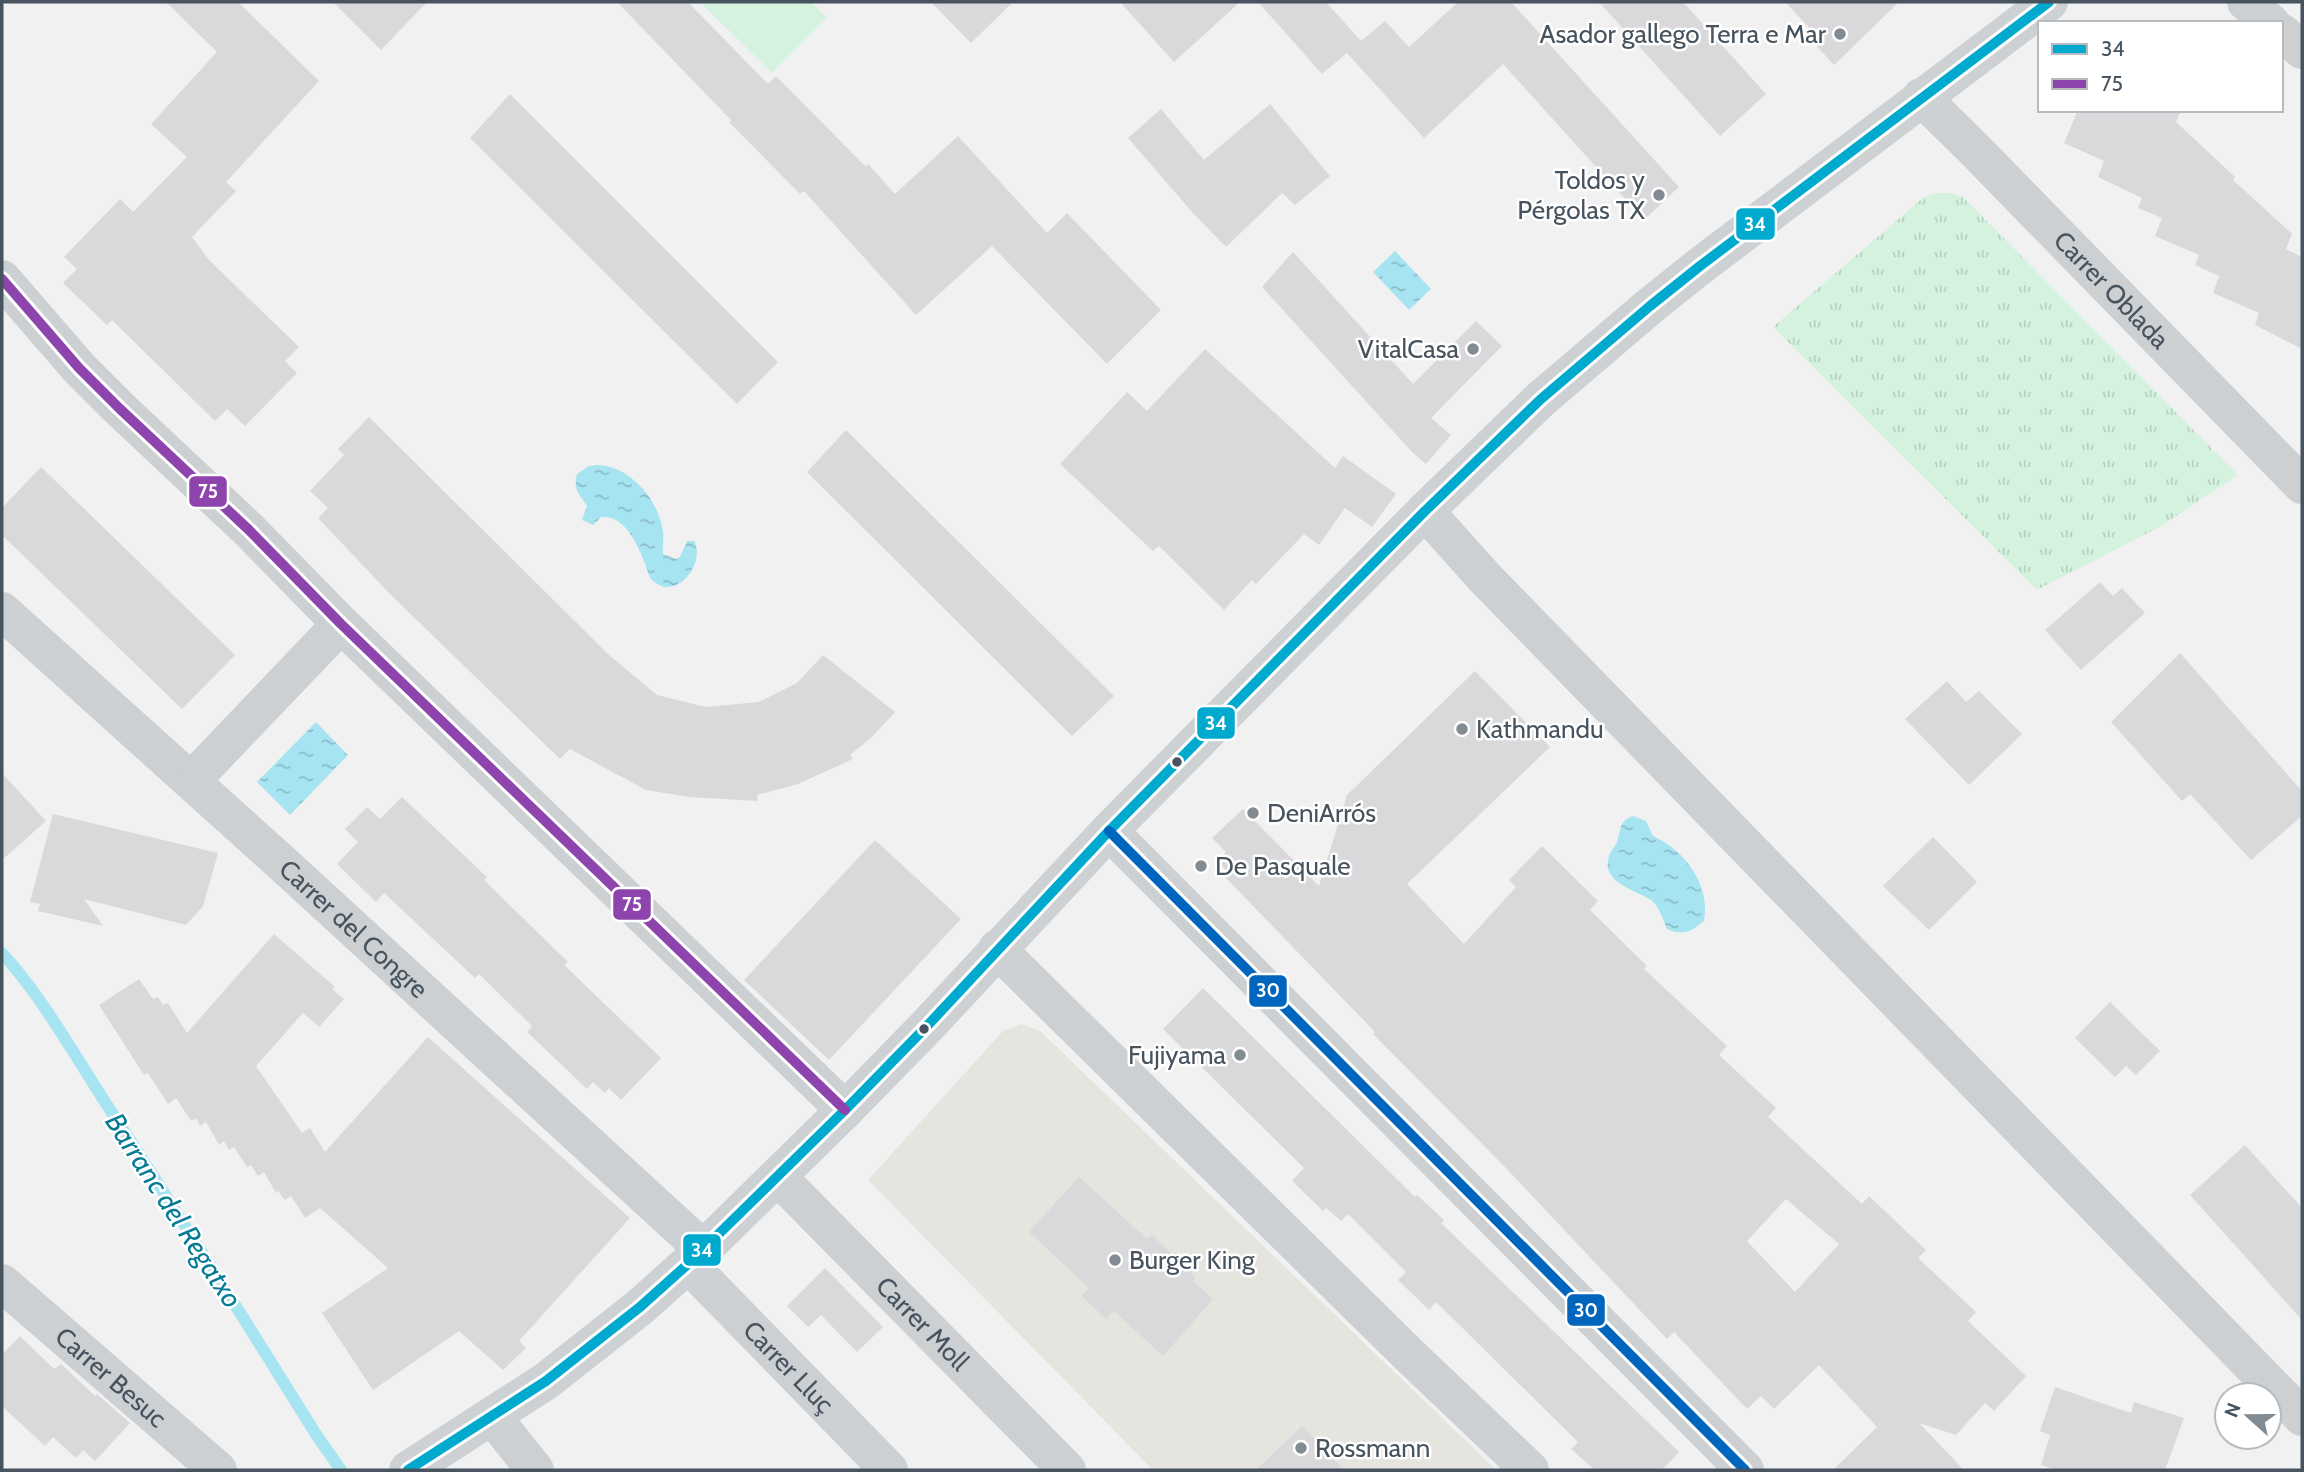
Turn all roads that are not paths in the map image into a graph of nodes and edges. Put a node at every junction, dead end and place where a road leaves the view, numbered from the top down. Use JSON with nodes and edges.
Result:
{"nodes":[{"id":1,"x":2049,"y":2,"type":"edge"},
{"id":2,"x":2246,"y":2,"type":"edge"},
{"id":3,"x":2269,"y":21,"type":"edge"},
{"id":4,"x":2283,"y":34,"type":"edge"},
{"id":5,"x":2302,"y":50,"type":"edge"},
{"id":6,"x":1921,"y":97,"type":"junction"},
{"id":7,"x":2,"y":279,"type":"edge"},
{"id":8,"x":2302,"y":485,"type":"edge"},
{"id":9,"x":1425,"y":511,"type":"junction"},
{"id":10,"x":2,"y":611,"type":"edge"},
{"id":11,"x":341,"y":624,"type":"junction"},
{"id":12,"x":191,"y":781,"type":"junction"},
{"id":13,"x":1109,"y":831,"type":"junction"},
{"id":14,"x":997,"y":949,"type":"junction"},
{"id":15,"x":845,"y":1110,"type":"junction"},
{"id":16,"x":778,"y":1177,"type":"junction"},
{"id":17,"x":696,"y":1256,"type":"junction"},
{"id":18,"x":2,"y":1283,"type":"edge"},
{"id":19,"x":492,"y":1416,"type":"junction"},
{"id":20,"x":2302,"y":1417,"type":"edge"},
{"id":21,"x":218,"y":1470,"type":"edge"},
{"id":22,"x":408,"y":1470,"type":"edge"},
{"id":23,"x":534,"y":1470,"type":"edge"},
{"id":24,"x":889,"y":1470,"type":"edge"},
{"id":25,"x":1068,"y":1470,"type":"edge"},
{"id":26,"x":1530,"y":1470,"type":"edge"},
{"id":27,"x":1745,"y":1470,"type":"edge"}],
"edges":[{"from":1,"to":6,"type":"main road"},
{"from":2,"to":3,"type":"street"},
{"from":4,"to":5,"type":"street"},
{"from":6,"to":8,"type":"street","name":"Carrer Oblada"},
{"from":6,"to":9,"type":"main road"},
{"from":7,"to":11,"type":"street"},
{"from":9,"to":13,"type":"main road"},
{"from":9,"to":20,"type":"street"},
{"from":10,"to":12,"type":"street","name":"Carrer del Congre"},
{"from":11,"to":12,"type":"street"},
{"from":11,"to":15,"type":"street"},
{"from":12,"to":17,"type":"street","name":"Carrer del Congre"},
{"from":13,"to":14,"type":"main road"},
{"from":13,"to":27,"type":"street"},
{"from":14,"to":15,"type":"main road"},
{"from":14,"to":26,"type":"street"},
{"from":15,"to":16,"type":"main road"},
{"from":16,"to":17,"type":"main road"},
{"from":16,"to":25,"type":"street","name":"Carrer Moll"},
{"from":17,"to":19,"type":"main road"},
{"from":17,"to":24,"type":"street","name":"Carrer Lluç"},
{"from":18,"to":21,"type":"street","name":"Carrer Besuc"},
{"from":19,"to":22,"type":"main road"},
{"from":19,"to":23,"type":"street"}]}
